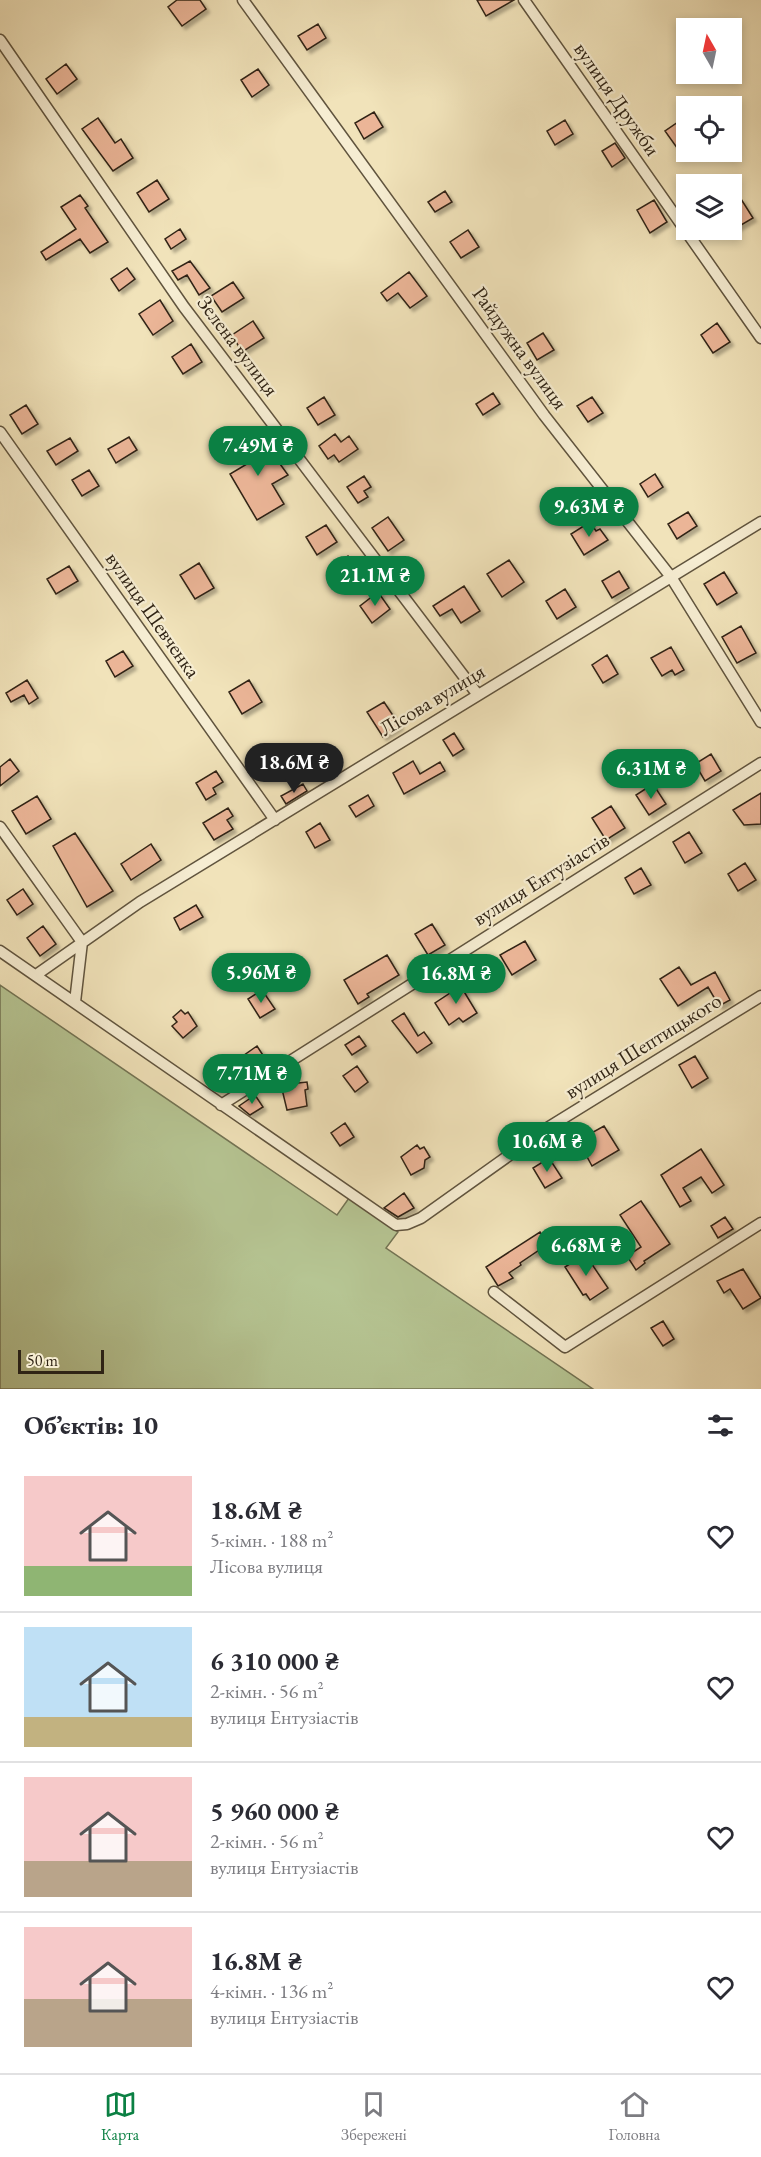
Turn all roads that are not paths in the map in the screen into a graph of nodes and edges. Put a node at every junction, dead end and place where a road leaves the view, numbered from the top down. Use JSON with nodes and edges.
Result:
{"nodes":[{"id":1,"x":243,"y":0,"type":"edge"},
{"id":2,"x":524,"y":0,"type":"edge"},
{"id":3,"x":0,"y":40,"type":"edge"},
{"id":4,"x":761,"y":338,"type":"edge"},
{"id":5,"x":0,"y":432,"type":"edge"},
{"id":6,"x":761,"y":522,"type":"edge"},
{"id":7,"x":671,"y":577,"type":"junction"},
{"id":8,"x":478,"y":695,"type":"junction"},
{"id":9,"x":761,"y":722,"type":"edge"},
{"id":10,"x":761,"y":763,"type":"edge"},
{"id":11,"x":275,"y":820,"type":"junction"},
{"id":12,"x":0,"y":827,"type":"edge"},
{"id":13,"x":82,"y":942,"type":"junction"},
{"id":14,"x":0,"y":951,"type":"edge"},
{"id":15,"x":36,"y":975,"type":"junction"},
{"id":16,"x":761,"y":996,"type":"edge"},
{"id":17,"x":75,"y":1002,"type":"junction"},
{"id":18,"x":221,"y":1105,"type":"junction"},
{"id":19,"x":761,"y":1223,"type":"edge"},
{"id":20,"x":494,"y":1292,"type":"dead end"}],
"edges":[{"from":1,"to":7,"type":"street","name":"Райдужна вулиця"},
{"from":2,"to":4,"type":"street","name":"вулиця Дружби"},
{"from":3,"to":8,"type":"street","name":"Зелена вулиця"},
{"from":5,"to":11,"type":"street","name":"вулиця Шевченка"},
{"from":6,"to":7,"type":"street","name":"Лісова вулиця"},
{"from":7,"to":8,"type":"street","name":"Лісова вулиця"},
{"from":7,"to":9,"type":"street","name":"Райдужна вулиця"},
{"from":8,"to":11,"type":"street","name":"Лісова вулиця"},
{"from":10,"to":18,"type":"street","name":"вулиця Ентузіастів"},
{"from":11,"to":13,"type":"street","name":"Лісова вулиця"},
{"from":12,"to":13,"type":"street"},
{"from":13,"to":15,"type":"street","name":"Лісова вулиця"},
{"from":13,"to":17,"type":"street"},
{"from":14,"to":15,"type":"street"},
{"from":15,"to":17,"type":"street"},
{"from":16,"to":18,"type":"street","name":"вулиця Шептицького"},
{"from":17,"to":18,"type":"street"},
{"from":19,"to":20,"type":"street"}]}
